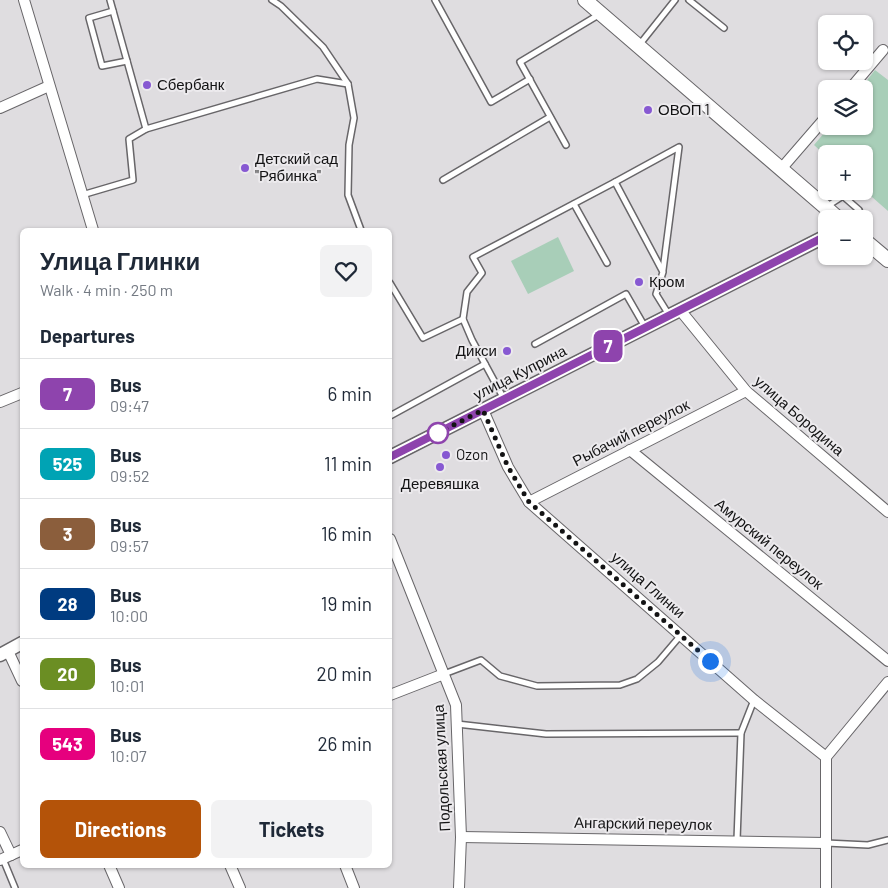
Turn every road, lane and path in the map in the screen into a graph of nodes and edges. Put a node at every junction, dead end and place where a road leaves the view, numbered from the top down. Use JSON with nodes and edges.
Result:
{"nodes":[{"id":1,"x":24,"y":0,"type":"edge"},
{"id":2,"x":110,"y":0,"type":"edge"},
{"id":3,"x":272,"y":0,"type":"edge"},
{"id":4,"x":435,"y":0,"type":"edge"},
{"id":5,"x":584,"y":0,"type":"edge"},
{"id":6,"x":675,"y":0,"type":"edge"},
{"id":7,"x":689,"y":0,"type":"edge"},
{"id":8,"x":113,"y":11,"type":"junction"},
{"id":9,"x":600,"y":14,"type":"junction"},
{"id":10,"x":724,"y":28,"type":"dead end"},
{"id":11,"x":638,"y":46,"type":"junction"},
{"id":12,"x":886,"y":52,"type":"edge"},
{"id":13,"x":127,"y":60,"type":"junction"},
{"id":14,"x":530,"y":79,"type":"junction"},
{"id":15,"x":859,"y":80,"type":"edge"},
{"id":16,"x":348,"y":84,"type":"junction"},
{"id":17,"x":49,"y":86,"type":"junction"},
{"id":18,"x":0,"y":108,"type":"edge"},
{"id":19,"x":550,"y":117,"type":"junction"},
{"id":20,"x":818,"y":126,"type":"edge"},
{"id":21,"x":146,"y":130,"type":"junction"},
{"id":22,"x":566,"y":145,"type":"dead end"},
{"id":23,"x":781,"y":169,"type":"junction"},
{"id":24,"x":443,"y":180,"type":"dead end"},
{"id":25,"x":615,"y":182,"type":"junction"},
{"id":26,"x":82,"y":195,"type":"junction"},
{"id":27,"x":574,"y":204,"type":"junction"},
{"id":28,"x":825,"y":207,"type":"junction"},
{"id":29,"x":828,"y":210,"type":"edge"},
{"id":30,"x":859,"y":210,"type":"edge"},
{"id":31,"x":92,"y":228,"type":"edge"},
{"id":32,"x":359,"y":228,"type":"edge"},
{"id":33,"x":818,"y":240,"type":"edge"},
{"id":34,"x":873,"y":248,"type":"edge"},
{"id":35,"x":888,"y":260,"type":"edge"},
{"id":36,"x":607,"y":263,"type":"dead end"},
{"id":37,"x":663,"y":272,"type":"junction"},
{"id":38,"x":392,"y":286,"type":"edge"},
{"id":39,"x":675,"y":313,"type":"junction"},
{"id":40,"x":463,"y":319,"type":"junction"},
{"id":41,"x":645,"y":328,"type":"junction"},
{"id":42,"x":535,"y":344,"type":"dead end"},
{"id":43,"x":485,"y":364,"type":"junction"},
{"id":44,"x":746,"y":391,"type":"junction"},
{"id":45,"x":20,"y":394,"type":"edge"},
{"id":46,"x":504,"y":399,"type":"junction"},
{"id":47,"x":0,"y":402,"type":"edge"},
{"id":48,"x":483,"y":410,"type":"junction"},
{"id":49,"x":392,"y":415,"type":"edge"},
{"id":50,"x":630,"y":450,"type":"junction"},
{"id":51,"x":392,"y":456,"type":"edge"},
{"id":52,"x":529,"y":502,"type":"junction"},
{"id":53,"x":888,"y":512,"type":"edge"},
{"id":54,"x":392,"y":544,"type":"edge"},
{"id":55,"x":682,"y":635,"type":"junction"},
{"id":56,"x":20,"y":644,"type":"edge"},
{"id":57,"x":4,"y":653,"type":"edge"},
{"id":58,"x":888,"y":661,"type":"edge"},
{"id":59,"x":444,"y":674,"type":"junction"},
{"id":60,"x":20,"y":678,"type":"edge"},
{"id":61,"x":888,"y":682,"type":"edge"},
{"id":62,"x":392,"y":694,"type":"edge"},
{"id":63,"x":754,"y":700,"type":"junction"},
{"id":64,"x":457,"y":724,"type":"junction"},
{"id":65,"x":741,"y":733,"type":"junction"},
{"id":66,"x":826,"y":757,"type":"junction"},
{"id":67,"x":0,"y":832,"type":"edge"},
{"id":68,"x":461,"y":837,"type":"junction"},
{"id":69,"x":737,"y":840,"type":"junction"},
{"id":70,"x":888,"y":840,"type":"edge"},
{"id":71,"x":826,"y":843,"type":"junction"},
{"id":72,"x":20,"y":851,"type":"edge"},
{"id":73,"x":5,"y":858,"type":"edge"},
{"id":74,"x":110,"y":868,"type":"edge"},
{"id":75,"x":231,"y":868,"type":"edge"},
{"id":76,"x":345,"y":868,"type":"edge"},
{"id":77,"x":15,"y":888,"type":"edge"},
{"id":78,"x":119,"y":888,"type":"edge"},
{"id":79,"x":240,"y":888,"type":"edge"},
{"id":80,"x":354,"y":888,"type":"edge"},
{"id":81,"x":459,"y":888,"type":"edge"},
{"id":82,"x":826,"y":888,"type":"edge"}],
"edges":[{"from":1,"to":17,"type":"street"},
{"from":2,"to":8,"type":"lane"},
{"from":3,"to":16,"type":"lane"},
{"from":4,"to":14,"type":"lane"},
{"from":5,"to":9,"type":"main road"},
{"from":6,"to":11,"type":"lane"},
{"from":7,"to":10,"type":"lane"},
{"from":8,"to":13,"type":"lane"},
{"from":8,"to":13,"type":"lane"},
{"from":9,"to":11,"type":"main road"},
{"from":9,"to":14,"type":"lane"},
{"from":11,"to":23,"type":"main road"},
{"from":12,"to":15,"type":"street"},
{"from":13,"to":21,"type":"lane"},
{"from":14,"to":19,"type":"lane"},
{"from":16,"to":21,"type":"lane"},
{"from":16,"to":32,"type":"lane"},
{"from":17,"to":18,"type":"street"},
{"from":17,"to":26,"type":"street"},
{"from":19,"to":22,"type":"lane"},
{"from":19,"to":24,"type":"lane"},
{"from":20,"to":23,"type":"street"},
{"from":21,"to":26,"type":"lane"},
{"from":23,"to":28,"type":"main road"},
{"from":25,"to":27,"type":"lane"},
{"from":25,"to":37,"type":"lane"},
{"from":25,"to":37,"type":"lane"},
{"from":26,"to":31,"type":"street"},
{"from":27,"to":36,"type":"lane"},
{"from":27,"to":40,"type":"lane"},
{"from":28,"to":29,"type":"main road"},
{"from":28,"to":30,"type":"lane"},
{"from":33,"to":39,"type":"street","name":"улица Куприна"},
{"from":34,"to":35,"type":"main road"},
{"from":37,"to":39,"type":"lane"},
{"from":38,"to":40,"type":"lane"},
{"from":39,"to":41,"type":"street","name":"улица Куприна"},
{"from":39,"to":44,"type":"street","name":"улица Бородина"},
{"from":40,"to":43,"type":"lane"},
{"from":41,"to":42,"type":"lane"},
{"from":41,"to":46,"type":"street","name":"улица Куприна"},
{"from":43,"to":46,"type":"lane"},
{"from":43,"to":49,"type":"lane"},
{"from":44,"to":50,"type":"street","name":"Рыбачий переулок"},
{"from":44,"to":53,"type":"street","name":"улица Бородина"},
{"from":45,"to":47,"type":"street"},
{"from":46,"to":48,"type":"street","name":"улица Куприна"},
{"from":48,"to":51,"type":"street","name":"улица Куприна"},
{"from":48,"to":52,"type":"street","name":"улица Глинки"},
{"from":50,"to":52,"type":"street","name":"Рыбачий переулок"},
{"from":50,"to":58,"type":"street","name":"Амурский переулок"},
{"from":52,"to":55,"type":"street","name":"улица Глинки"},
{"from":54,"to":59,"type":"street","name":"Подольская улица"},
{"from":55,"to":59,"type":"lane"},
{"from":55,"to":63,"type":"street","name":"улица Глинки"},
{"from":56,"to":57,"type":"street"},
{"from":57,"to":60,"type":"street"},
{"from":59,"to":62,"type":"street"},
{"from":59,"to":64,"type":"street","name":"Подольская улица"},
{"from":61,"to":66,"type":"street"},
{"from":63,"to":65,"type":"lane"},
{"from":63,"to":66,"type":"street","name":"улица Глинки"},
{"from":64,"to":65,"type":"lane"},
{"from":64,"to":68,"type":"street","name":"Подольская улица"},
{"from":65,"to":69,"type":"lane"},
{"from":66,"to":71,"type":"street"},
{"from":67,"to":73,"type":"street"},
{"from":68,"to":69,"type":"street","name":"Ангарский переулок"},
{"from":68,"to":81,"type":"street","name":"Подольская улица"},
{"from":69,"to":71,"type":"street","name":"Ангарский переулок"},
{"from":70,"to":71,"type":"lane"},
{"from":71,"to":82,"type":"street"},
{"from":72,"to":73,"type":"street"},
{"from":73,"to":77,"type":"lane"},
{"from":74,"to":78,"type":"street"},
{"from":75,"to":79,"type":"street"},
{"from":76,"to":80,"type":"street"}]}
